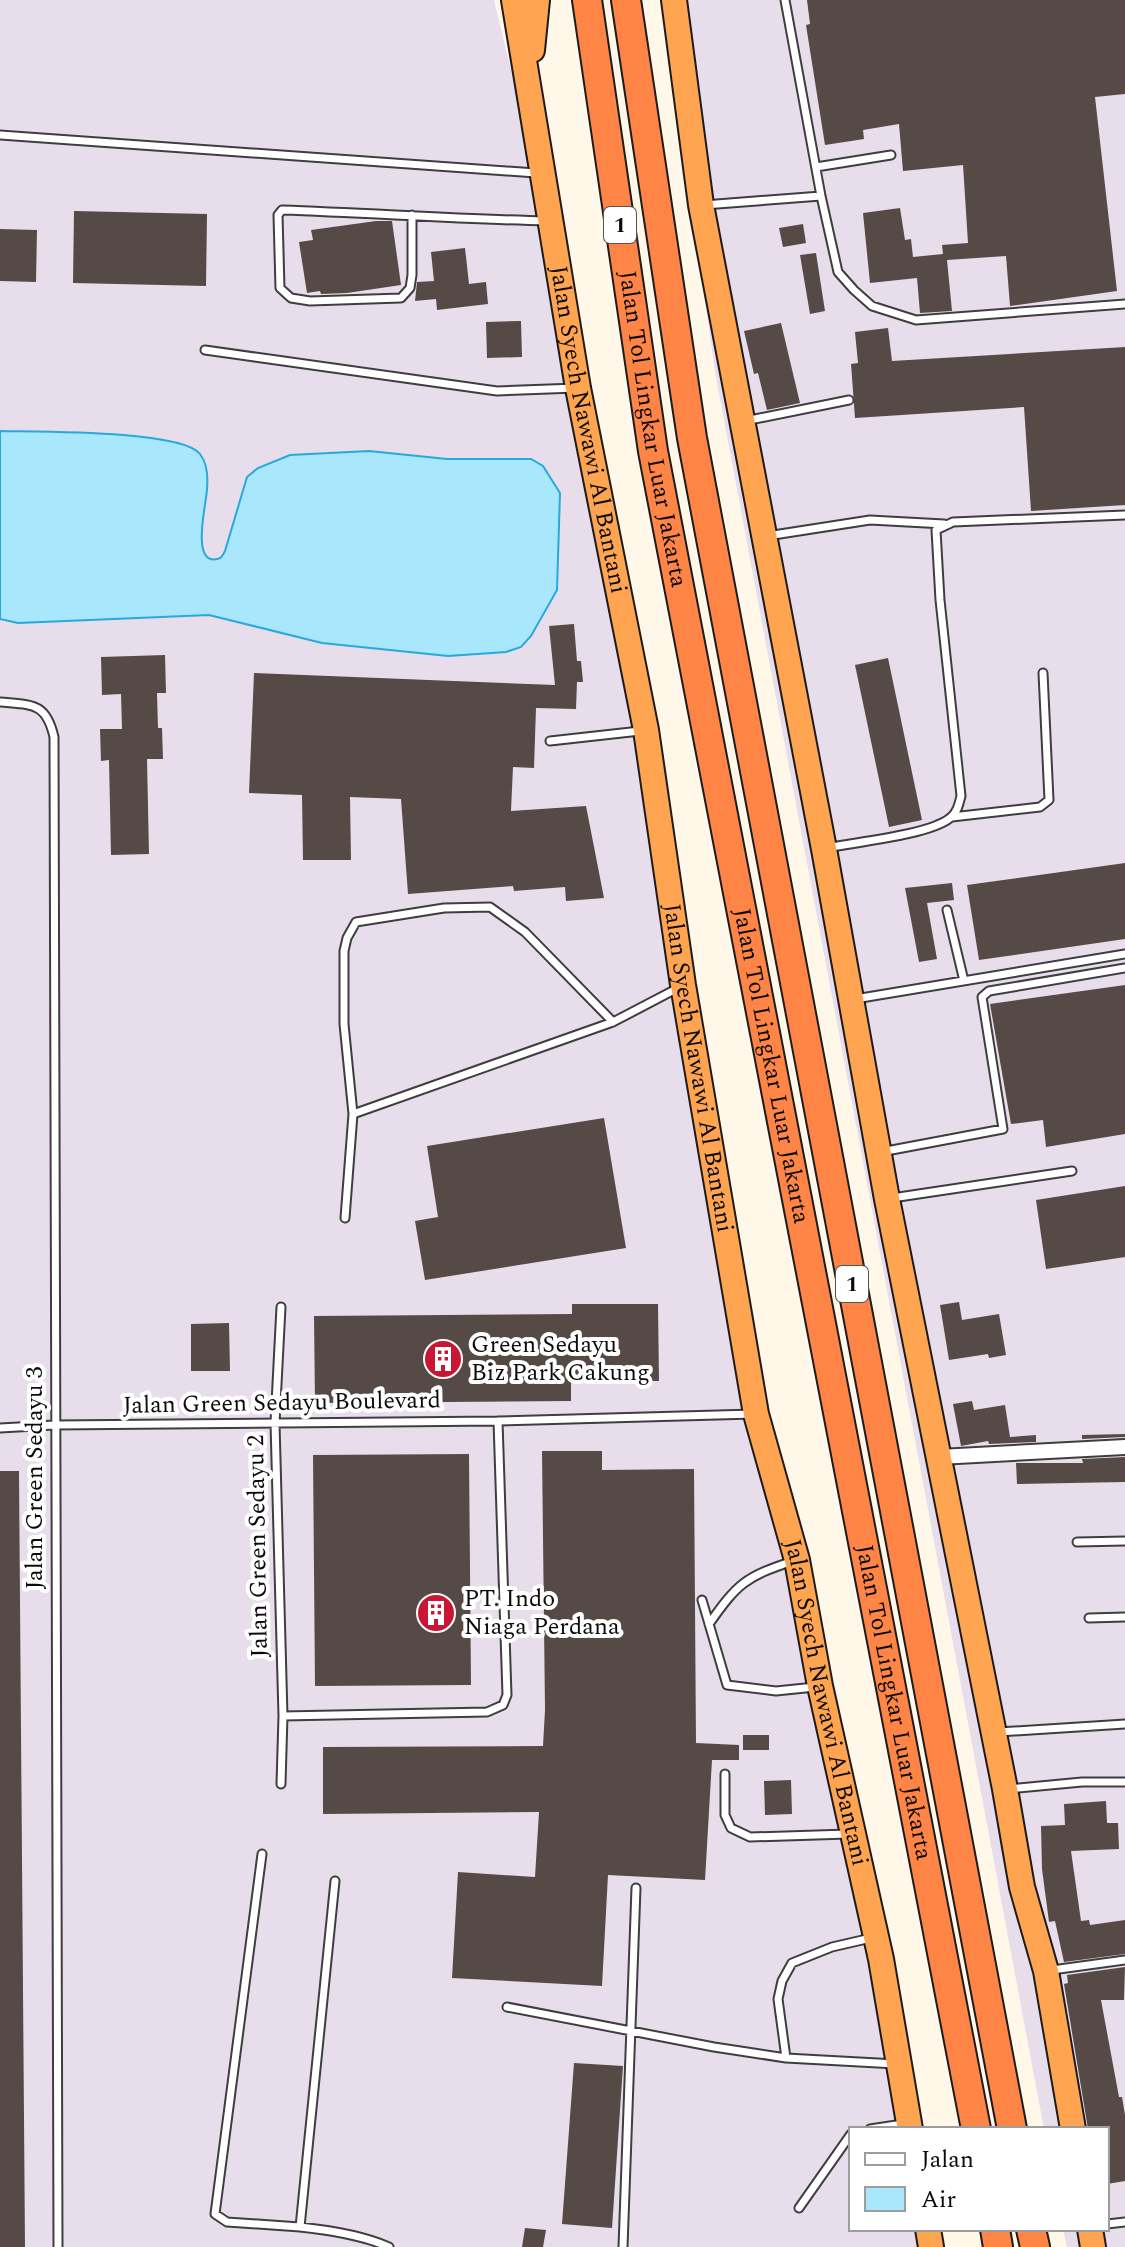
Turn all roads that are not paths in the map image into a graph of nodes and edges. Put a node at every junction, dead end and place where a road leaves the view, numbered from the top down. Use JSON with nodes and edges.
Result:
{"nodes":[{"id":1,"x":514,"y":0,"type":"edge"},
{"id":2,"x":537,"y":0,"type":"edge"},
{"id":3,"x":587,"y":0,"type":"edge"},
{"id":4,"x":626,"y":0,"type":"edge"},
{"id":5,"x":663,"y":0,"type":"edge"},
{"id":6,"x":674,"y":0,"type":"edge"},
{"id":7,"x":785,"y":0,"type":"edge"},
{"id":8,"x":683,"y":63,"type":"junction"},
{"id":9,"x":528,"y":88,"type":"junction"},
{"id":10,"x":0,"y":135,"type":"edge"},
{"id":11,"x":891,"y":155,"type":"dead end"},
{"id":12,"x":816,"y":167,"type":"junction"},
{"id":13,"x":541,"y":173,"type":"junction"},
{"id":14,"x":821,"y":196,"type":"junction"},
{"id":15,"x":701,"y":205,"type":"junction"},
{"id":16,"x":412,"y":215,"type":"junction"},
{"id":17,"x":549,"y":221,"type":"junction"},
{"id":18,"x":1125,"y":304,"type":"edge"},
{"id":19,"x":205,"y":350,"type":"dead end"},
{"id":20,"x":578,"y":388,"type":"junction"},
{"id":21,"x":849,"y":400,"type":"dead end"},
{"id":22,"x":743,"y":422,"type":"junction"},
{"id":23,"x":1125,"y":515,"type":"edge"},
{"id":24,"x":944,"y":524,"type":"junction"},
{"id":25,"x":765,"y":537,"type":"junction"},
{"id":26,"x":1043,"y":673,"type":"dead end"},
{"id":27,"x":0,"y":702,"type":"edge"},
{"id":28,"x":646,"y":730,"type":"junction"},
{"id":29,"x":550,"y":741,"type":"dead end"},
{"id":30,"x":952,"y":817,"type":"junction"},
{"id":31,"x":824,"y":849,"type":"junction"},
{"id":32,"x":947,"y":910,"type":"dead end"},
{"id":33,"x":1125,"y":954,"type":"edge"},
{"id":34,"x":1125,"y":968,"type":"edge"},
{"id":35,"x":964,"y":981,"type":"junction"},
{"id":36,"x":683,"y":985,"type":"junction"},
{"id":37,"x":851,"y":999,"type":"junction"},
{"id":38,"x":613,"y":1022,"type":"junction"},
{"id":39,"x":353,"y":1114,"type":"junction"},
{"id":40,"x":879,"y":1153,"type":"junction"},
{"id":41,"x":1072,"y":1171,"type":"dead end"},
{"id":42,"x":887,"y":1199,"type":"junction"},
{"id":43,"x":345,"y":1218,"type":"dead end"},
{"id":44,"x":281,"y":1307,"type":"dead end"},
{"id":45,"x":756,"y":1414,"type":"junction"},
{"id":46,"x":498,"y":1421,"type":"junction"},
{"id":47,"x":275,"y":1423,"type":"junction"},
{"id":48,"x":54,"y":1425,"type":"junction"},
{"id":49,"x":0,"y":1428,"type":"edge"},
{"id":50,"x":1125,"y":1447,"type":"edge"},
{"id":51,"x":939,"y":1457,"type":"junction"},
{"id":52,"x":1125,"y":1541,"type":"edge"},
{"id":53,"x":1077,"y":1542,"type":"dead end"},
{"id":54,"x":797,"y":1560,"type":"junction"},
{"id":55,"x":702,"y":1600,"type":"dead end"},
{"id":56,"x":1125,"y":1617,"type":"edge"},
{"id":57,"x":1089,"y":1618,"type":"dead end"},
{"id":58,"x":709,"y":1624,"type":"junction"},
{"id":59,"x":820,"y":1686,"type":"junction"},
{"id":60,"x":283,"y":1716,"type":"junction"},
{"id":61,"x":1125,"y":1724,"type":"edge"},
{"id":62,"x":993,"y":1732,"type":"junction"},
{"id":63,"x":725,"y":1774,"type":"dead end"},
{"id":64,"x":1125,"y":1782,"type":"edge"},
{"id":65,"x":281,"y":1784,"type":"dead end"},
{"id":66,"x":1005,"y":1789,"type":"junction"},
{"id":67,"x":853,"y":1833,"type":"junction"},
{"id":68,"x":262,"y":1854,"type":"dead end"},
{"id":69,"x":335,"y":1881,"type":"dead end"},
{"id":70,"x":636,"y":1888,"type":"dead end"},
{"id":71,"x":876,"y":1937,"type":"junction"},
{"id":72,"x":1125,"y":1960,"type":"edge"},
{"id":73,"x":1046,"y":1971,"type":"junction"},
{"id":74,"x":507,"y":2007,"type":"dead end"},
{"id":75,"x":630,"y":2031,"type":"junction"},
{"id":76,"x":786,"y":2058,"type":"junction"},
{"id":77,"x":899,"y":2064,"type":"junction"},
{"id":78,"x":910,"y":2126,"type":"edge"},
{"id":79,"x":976,"y":2127,"type":"edge"},
{"id":80,"x":1012,"y":2127,"type":"edge"},
{"id":81,"x":1073,"y":2127,"type":"edge"},
{"id":82,"x":849,"y":2137,"type":"edge"},
{"id":83,"x":799,"y":2208,"type":"dead end"},
{"id":84,"x":300,"y":2227,"type":"junction"},
{"id":85,"x":58,"y":2247,"type":"edge"},
{"id":86,"x":389,"y":2247,"type":"edge"},
{"id":87,"x":623,"y":2247,"type":"edge"}],
"edges":[{"from":1,"to":9,"type":"highway","name":"Jalan Syech Nawawi Al Bantani"},
{"from":2,"to":9,"type":"highway"},
{"from":3,"to":79,"type":"highway","name":"Jalan Tol Lingkar Luar Jakarta","number":"1"},
{"from":4,"to":80,"type":"highway","name":"Jalan Tol Lingkar Luar Jakarta","number":"1"},
{"from":5,"to":8,"type":"highway"},
{"from":6,"to":8,"type":"highway"},
{"from":7,"to":12,"type":"lane"},
{"from":8,"to":15,"type":"highway"},
{"from":9,"to":13,"type":"highway","name":"Jalan Syech Nawawi Al Bantani"},
{"from":10,"to":13,"type":"lane"},
{"from":11,"to":12,"type":"lane"},
{"from":12,"to":14,"type":"lane"},
{"from":13,"to":17,"type":"highway","name":"Jalan Syech Nawawi Al Bantani"},
{"from":14,"to":15,"type":"lane"},
{"from":14,"to":18,"type":"lane"},
{"from":15,"to":22,"type":"highway"},
{"from":16,"to":16,"type":"lane"},
{"from":16,"to":17,"type":"lane"},
{"from":17,"to":20,"type":"highway","name":"Jalan Syech Nawawi Al Bantani"},
{"from":19,"to":20,"type":"lane"},
{"from":20,"to":28,"type":"highway","name":"Jalan Syech Nawawi Al Bantani"},
{"from":21,"to":22,"type":"lane"},
{"from":22,"to":25,"type":"highway"},
{"from":23,"to":24,"type":"lane"},
{"from":24,"to":25,"type":"lane"},
{"from":24,"to":30,"type":"lane"},
{"from":25,"to":31,"type":"highway"},
{"from":26,"to":30,"type":"lane"},
{"from":27,"to":48,"type":"lane","name":"Jalan Green Sedayu 3"},
{"from":28,"to":29,"type":"lane"},
{"from":28,"to":36,"type":"highway","name":"Jalan Syech Nawawi Al Bantani"},
{"from":30,"to":31,"type":"lane"},
{"from":31,"to":37,"type":"highway"},
{"from":32,"to":35,"type":"lane"},
{"from":33,"to":35,"type":"lane"},
{"from":34,"to":40,"type":"lane"},
{"from":35,"to":37,"type":"lane"},
{"from":36,"to":38,"type":"lane"},
{"from":36,"to":45,"type":"highway","name":"Jalan Syech Nawawi Al Bantani"},
{"from":37,"to":40,"type":"highway"},
{"from":38,"to":39,"type":"lane"},
{"from":38,"to":39,"type":"lane"},
{"from":39,"to":43,"type":"lane"},
{"from":40,"to":42,"type":"highway"},
{"from":41,"to":42,"type":"lane"},
{"from":42,"to":51,"type":"highway"},
{"from":44,"to":47,"type":"lane","name":"Jalan Green Sedayu 2"},
{"from":45,"to":46,"type":"lane","name":"Jalan Green Sedayu Boulevard"},
{"from":45,"to":54,"type":"highway","name":"Jalan Syech Nawawi Al Bantani"},
{"from":46,"to":47,"type":"lane","name":"Jalan Green Sedayu Boulevard"},
{"from":46,"to":60,"type":"lane"},
{"from":47,"to":48,"type":"lane","name":"Jalan Green Sedayu Boulevard"},
{"from":47,"to":60,"type":"lane","name":"Jalan Green Sedayu 2"},
{"from":48,"to":49,"type":"lane","name":"Jalan Green Sedayu Boulevard"},
{"from":48,"to":85,"type":"lane","name":"Jalan Green Sedayu 3"},
{"from":50,"to":51,"type":"street"},
{"from":51,"to":62,"type":"highway"},
{"from":52,"to":53,"type":"lane"},
{"from":54,"to":58,"type":"lane"},
{"from":54,"to":59,"type":"highway","name":"Jalan Syech Nawawi Al Bantani"},
{"from":55,"to":58,"type":"lane"},
{"from":56,"to":57,"type":"lane"},
{"from":58,"to":59,"type":"lane"},
{"from":59,"to":67,"type":"highway","name":"Jalan Syech Nawawi Al Bantani"},
{"from":60,"to":65,"type":"lane","name":"Jalan Green Sedayu 2"},
{"from":61,"to":62,"type":"lane"},
{"from":62,"to":66,"type":"highway"},
{"from":63,"to":67,"type":"lane"},
{"from":64,"to":66,"type":"lane"},
{"from":66,"to":73,"type":"highway"},
{"from":67,"to":71,"type":"highway","name":"Jalan Syech Nawawi Al Bantani"},
{"from":68,"to":84,"type":"lane"},
{"from":69,"to":84,"type":"lane"},
{"from":70,"to":75,"type":"lane"},
{"from":71,"to":76,"type":"lane"},
{"from":71,"to":77,"type":"highway","name":"Jalan Syech Nawawi Al Bantani"},
{"from":72,"to":73,"type":"lane"},
{"from":73,"to":81,"type":"highway"},
{"from":74,"to":75,"type":"lane"},
{"from":75,"to":76,"type":"lane"},
{"from":75,"to":87,"type":"lane"},
{"from":76,"to":77,"type":"lane"},
{"from":77,"to":78,"type":"highway","name":"Jalan Syech Nawawi Al Bantani"},
{"from":82,"to":83,"type":"lane"},
{"from":84,"to":86,"type":"lane"}]}
